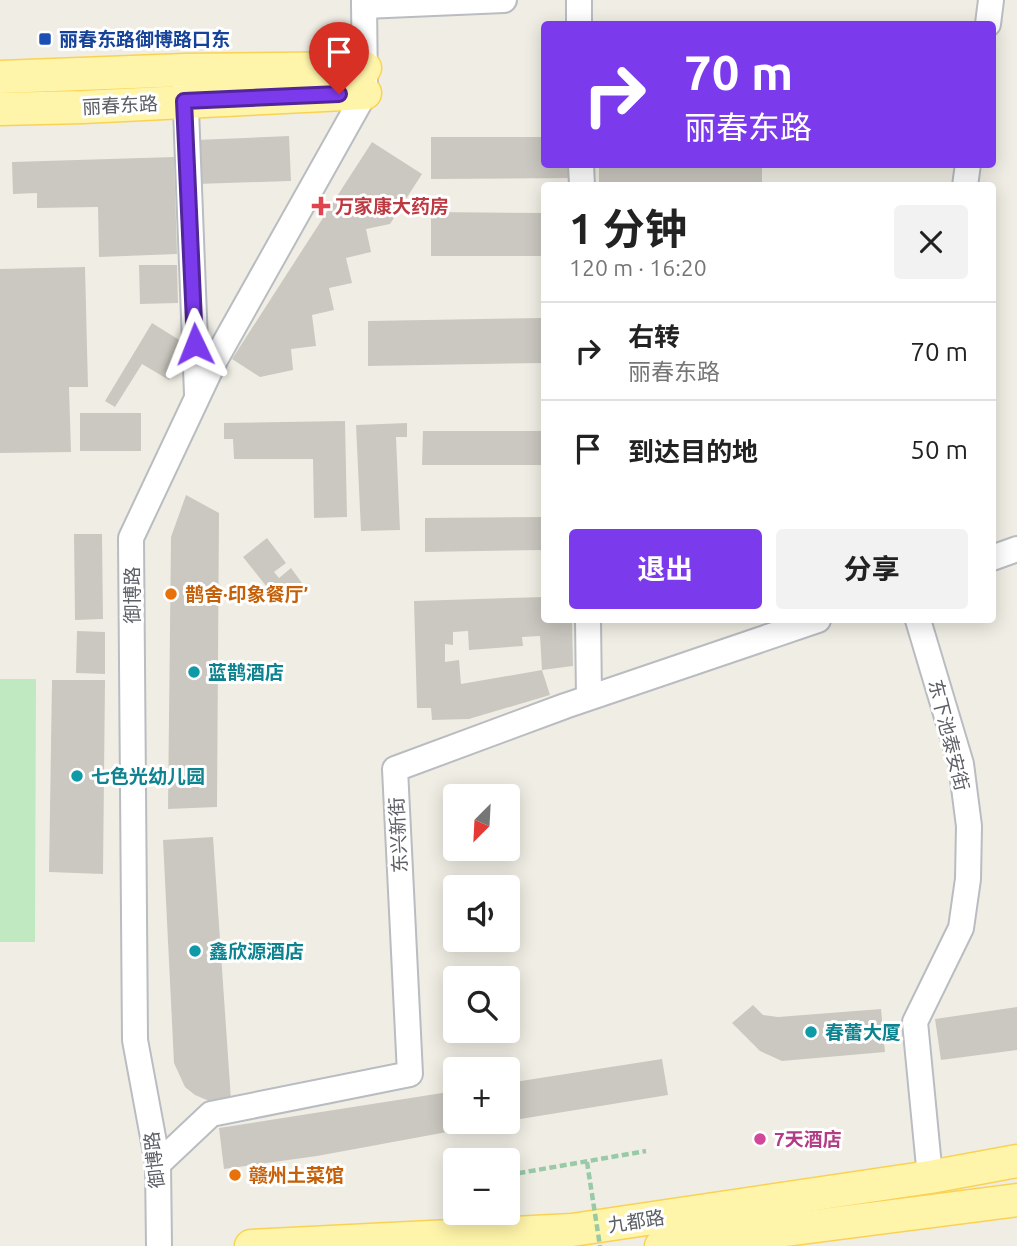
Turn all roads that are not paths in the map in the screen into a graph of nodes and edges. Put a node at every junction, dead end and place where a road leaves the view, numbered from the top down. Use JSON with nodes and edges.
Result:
{"nodes":[{"id":1,"x":504,"y":0,"type":"edge"},
{"id":2,"x":579,"y":0,"type":"edge"},
{"id":3,"x":991,"y":0,"type":"edge"},
{"id":4,"x":364,"y":3,"type":"edge"},
{"id":5,"x":579,"y":21,"type":"edge"},
{"id":6,"x":988,"y":21,"type":"edge"},
{"id":7,"x":0,"y":77,"type":"edge"},
{"id":8,"x":365,"y":80,"type":"junction"},
{"id":9,"x":185,"y":85,"type":"junction"},
{"id":10,"x":0,"y":109,"type":"edge"},
{"id":11,"x":197,"y":398,"type":"junction"},
{"id":12,"x":1017,"y":549,"type":"edge"},
{"id":13,"x":996,"y":557,"type":"edge"},
{"id":14,"x":588,"y":623,"type":"edge"},
{"id":15,"x":809,"y":623,"type":"edge"},
{"id":16,"x":919,"y":623,"type":"edge"},
{"id":17,"x":589,"y":697,"type":"junction"},
{"id":18,"x":1017,"y":1161,"type":"edge"},
{"id":19,"x":158,"y":1164,"type":"junction"},
{"id":20,"x":930,"y":1177,"type":"junction"},
{"id":21,"x":1017,"y":1200,"type":"edge"},
{"id":22,"x":731,"y":1241,"type":"edge"},
{"id":23,"x":159,"y":1246,"type":"edge"},
{"id":24,"x":251,"y":1246,"type":"edge"},
{"id":25,"x":661,"y":1246,"type":"edge"}],
"edges":[{"from":1,"to":4,"type":"street"},
{"from":2,"to":5,"type":"street"},
{"from":3,"to":6,"type":"street"},
{"from":4,"to":8,"type":"street"},
{"from":7,"to":9,"type":"main road","name":"丽春东路"},
{"from":8,"to":9,"type":"main road","name":"丽春东路"},
{"from":8,"to":11,"type":"street","name":"御博路"},
{"from":9,"to":10,"type":"main road","name":"丽春东路"},
{"from":9,"to":11,"type":"street"},
{"from":11,"to":19,"type":"street","name":"御博路"},
{"from":12,"to":13,"type":"street"},
{"from":14,"to":17,"type":"street"},
{"from":15,"to":17,"type":"street","name":"东兴新街"},
{"from":16,"to":20,"type":"street","name":"东下池泰安街"},
{"from":17,"to":19,"type":"street","name":"东兴新街"},
{"from":18,"to":20,"type":"main road","name":"九都路"},
{"from":19,"to":23,"type":"street","name":"御博路"},
{"from":20,"to":24,"type":"main road","name":"九都路"},
{"from":21,"to":22,"type":"main road","name":"九都路"},
{"from":22,"to":25,"type":"main road","name":"九都路"}]}
